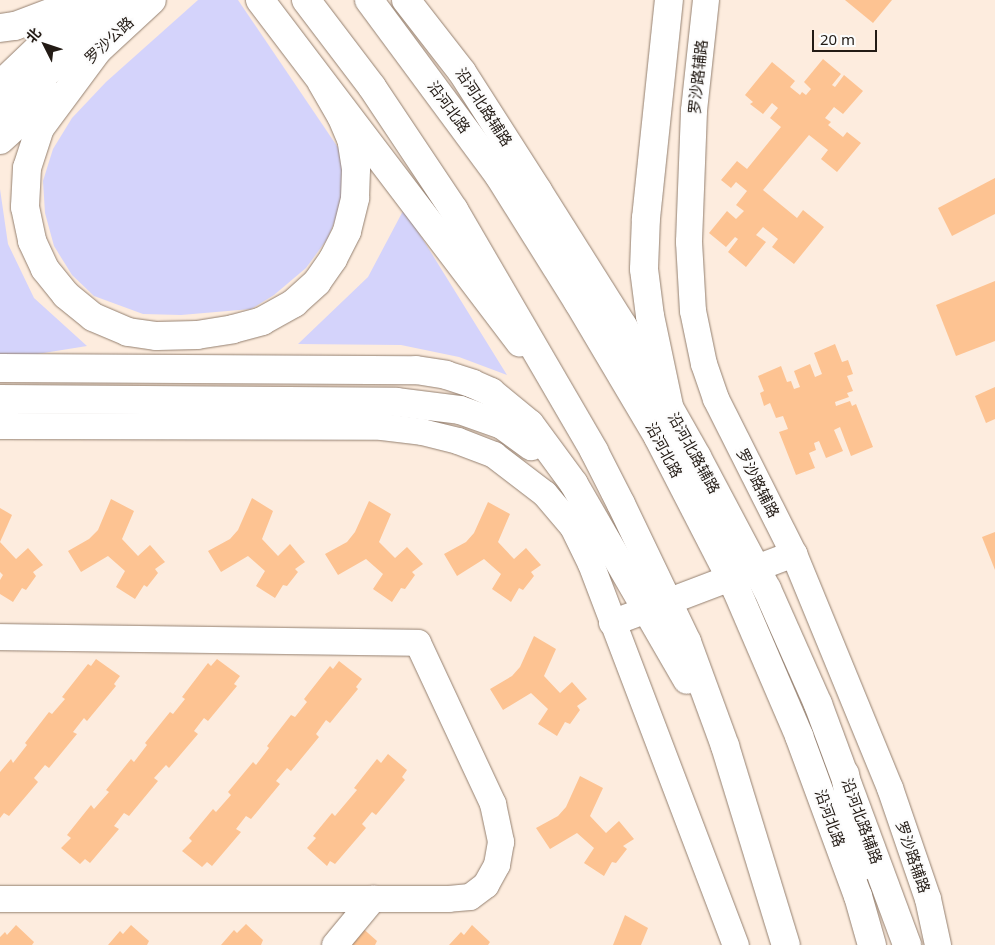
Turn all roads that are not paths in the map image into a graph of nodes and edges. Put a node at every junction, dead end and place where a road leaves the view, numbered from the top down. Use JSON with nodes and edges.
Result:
{"nodes":[{"id":1,"x":76,"y":0,"type":"edge"},
{"id":2,"x":90,"y":0,"type":"edge"},
{"id":3,"x":121,"y":0,"type":"edge"},
{"id":4,"x":152,"y":0,"type":"edge"},
{"id":5,"x":260,"y":0,"type":"edge"},
{"id":6,"x":306,"y":0,"type":"edge"},
{"id":7,"x":369,"y":0,"type":"edge"},
{"id":8,"x":406,"y":0,"type":"edge"},
{"id":9,"x":668,"y":0,"type":"edge"},
{"id":10,"x":706,"y":0,"type":"edge"},
{"id":11,"x":0,"y":28,"type":"edge"},
{"id":12,"x":98,"y":50,"type":"junction"},
{"id":13,"x":322,"y":83,"type":"junction"},
{"id":14,"x":0,"y":85,"type":"edge"},
{"id":15,"x":0,"y":117,"type":"edge"},
{"id":16,"x":0,"y":140,"type":"edge"},
{"id":17,"x":0,"y":368,"type":"edge"},
{"id":18,"x":0,"y":399,"type":"edge"},
{"id":19,"x":668,"y":406,"type":"junction"},
{"id":20,"x":569,"y":408,"type":"junction"},
{"id":21,"x":0,"y":426,"type":"edge"},
{"id":22,"x":574,"y":484,"type":"junction"},
{"id":23,"x":794,"y":554,"type":"junction"},
{"id":24,"x":612,"y":623,"type":"junction"},
{"id":25,"x":0,"y":637,"type":"edge"},
{"id":26,"x":725,"y":746,"type":"junction"},
{"id":27,"x":845,"y":774,"type":"junction"},
{"id":28,"x":0,"y":899,"type":"edge"},
{"id":29,"x":372,"y":899,"type":"junction"},
{"id":30,"x":335,"y":945,"type":"edge"},
{"id":31,"x":736,"y":945,"type":"edge"},
{"id":32,"x":786,"y":945,"type":"edge"},
{"id":33,"x":873,"y":945,"type":"edge"},
{"id":34,"x":907,"y":945,"type":"edge"},
{"id":35,"x":938,"y":945,"type":"edge"}],
"edges":[{"from":1,"to":11,"type":"main road"},
{"from":2,"to":14,"type":"main road"},
{"from":3,"to":15,"type":"main road"},
{"from":4,"to":12,"type":"main road","name":"罗沙公路"},
{"from":5,"to":13,"type":"main road"},
{"from":6,"to":20,"type":"main road"},
{"from":7,"to":33,"type":"main road","name":"沿河北路"},
{"from":8,"to":19,"type":"main road","name":"沿河北路辅路"},
{"from":9,"to":19,"type":"main road"},
{"from":10,"to":23,"type":"street","name":"罗沙路辅路"},
{"from":12,"to":13,"type":"main road"},
{"from":12,"to":16,"type":"main road","name":"罗沙公路"},
{"from":13,"to":20,"type":"main road"},
{"from":17,"to":22,"type":"main road"},
{"from":18,"to":22,"type":"main road"},
{"from":19,"to":27,"type":"main road","name":"沿河北路辅路"},
{"from":20,"to":26,"type":"main road"},
{"from":21,"to":24,"type":"street"},
{"from":22,"to":26,"type":"main road"},
{"from":23,"to":24,"type":"street"},
{"from":23,"to":35,"type":"street","name":"罗沙路辅路"},
{"from":24,"to":31,"type":"street"},
{"from":25,"to":29,"type":"street"},
{"from":26,"to":32,"type":"main road"},
{"from":27,"to":33,"type":"main road"},
{"from":27,"to":34,"type":"main road","name":"沿河北路辅路"},
{"from":28,"to":29,"type":"street"},
{"from":29,"to":30,"type":"street"}]}
